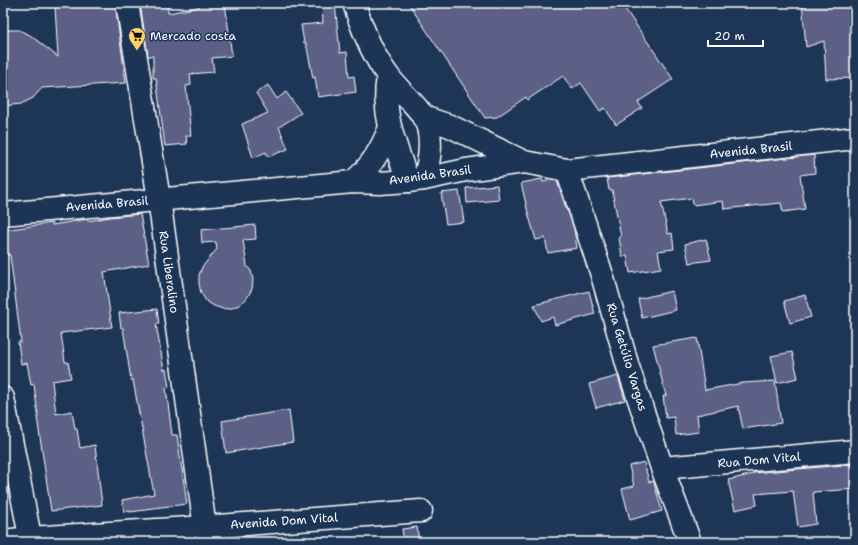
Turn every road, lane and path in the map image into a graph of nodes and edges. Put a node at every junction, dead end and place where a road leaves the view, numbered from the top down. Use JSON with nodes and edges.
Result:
{"nodes":[{"id":1,"x":126,"y":3,"type":"edge"},
{"id":2,"x":354,"y":3,"type":"edge"},
{"id":3,"x":388,"y":76,"type":"junction"},
{"id":4,"x":424,"y":117,"type":"junction"},
{"id":5,"x":390,"y":128,"type":"junction"},
{"id":6,"x":855,"y":138,"type":"edge"},
{"id":7,"x":524,"y":162,"type":"junction"},
{"id":8,"x":567,"y":170,"type":"junction"},
{"id":9,"x":416,"y":180,"type":"junction"},
{"id":10,"x":353,"y":182,"type":"junction"},
{"id":11,"x":159,"y":199,"type":"junction"},
{"id":12,"x":3,"y":214,"type":"edge"},
{"id":13,"x":3,"y":398,"type":"edge"},
{"id":14,"x":855,"y":451,"type":"edge"},
{"id":15,"x":662,"y":468,"type":"junction"},
{"id":16,"x":421,"y":511,"type":"dead end"},
{"id":17,"x":206,"y":535,"type":"edge"},
{"id":18,"x":30,"y":540,"type":"edge"},
{"id":19,"x":3,"y":541,"type":"edge"},
{"id":20,"x":690,"y":542,"type":"edge"}],
"edges":[{"from":1,"to":11,"type":"street","name":"Rua Liberalino"},
{"from":2,"to":3,"type":"street"},
{"from":3,"to":4,"type":"street"},
{"from":3,"to":5,"type":"street"},
{"from":4,"to":7,"type":"street"},
{"from":4,"to":9,"type":"street"},
{"from":5,"to":9,"type":"street"},
{"from":5,"to":10,"type":"street"},
{"from":6,"to":8,"type":"street","name":"Avenida Brasil"},
{"from":7,"to":8,"type":"street","name":"Avenida Brasil"},
{"from":7,"to":9,"type":"street","name":"Avenida Brasil"},
{"from":8,"to":15,"type":"street","name":"Rua Getúlio Vargas"},
{"from":9,"to":10,"type":"street","name":"Avenida Brasil"},
{"from":10,"to":11,"type":"street","name":"Avenida Brasil"},
{"from":11,"to":12,"type":"street","name":"Avenida Brasil"},
{"from":11,"to":17,"type":"street","name":"Rua Liberalino"},
{"from":13,"to":18,"type":"street"},
{"from":14,"to":15,"type":"street","name":"Rua Dom Vital"},
{"from":15,"to":20,"type":"street","name":"Rua Getúlio Vargas"},
{"from":16,"to":17,"type":"street","name":"Avenida Dom Vital"},
{"from":17,"to":18,"type":"street","name":"Avenida Dom Vital"},
{"from":18,"to":19,"type":"street","name":"Avenida Dom Vital"}]}
